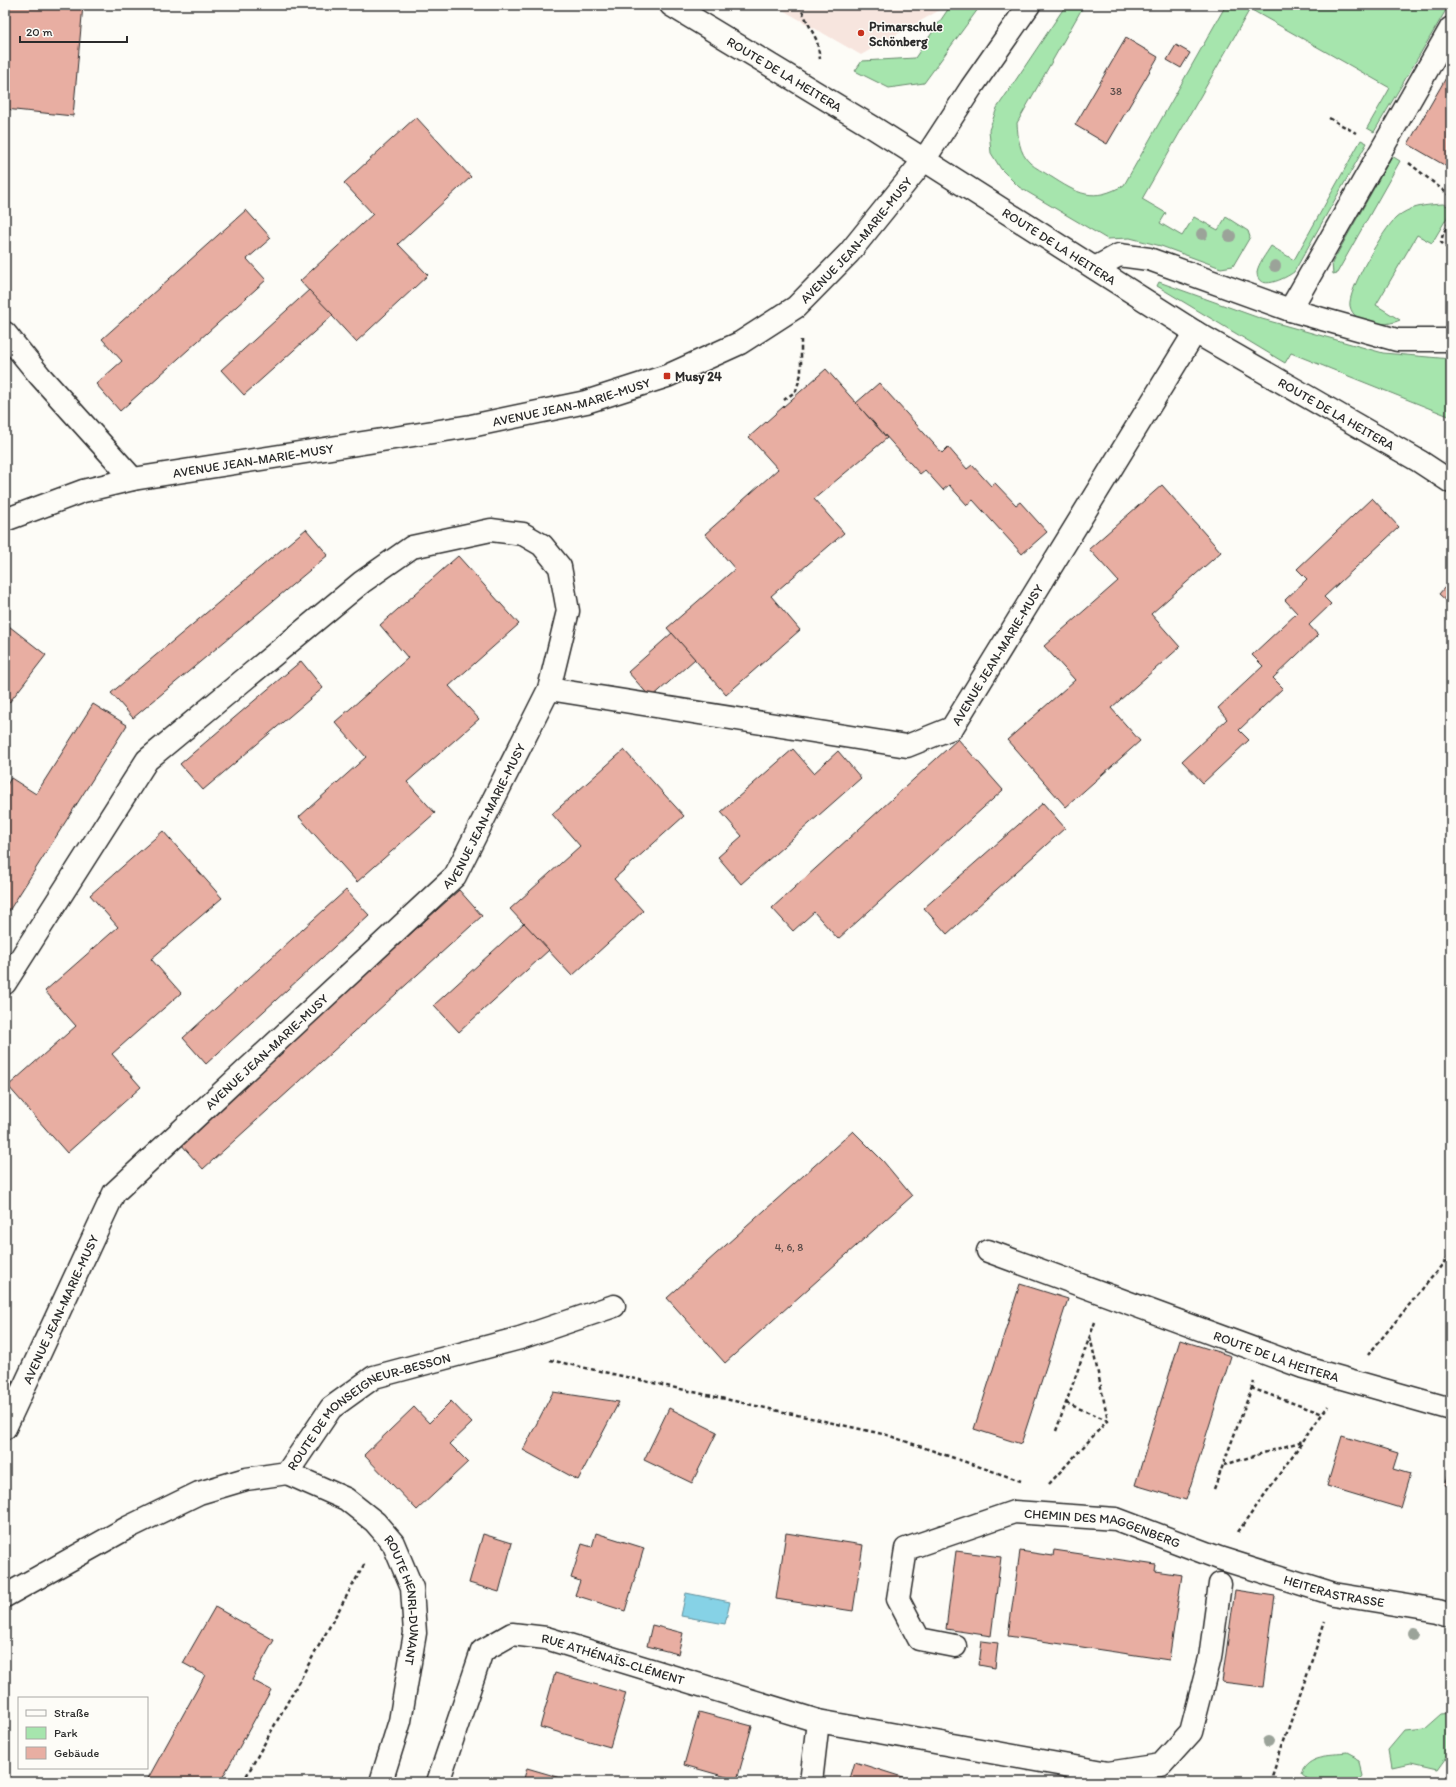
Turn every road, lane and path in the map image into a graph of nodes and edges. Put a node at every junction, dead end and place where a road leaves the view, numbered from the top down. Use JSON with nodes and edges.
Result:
{"nodes":[{"id":1,"x":671,"y":5,"type":"edge"},
{"id":2,"x":799,"y":5,"type":"edge"},
{"id":3,"x":1029,"y":5,"type":"edge"},
{"id":4,"x":1451,"y":28,"type":"edge"},
{"id":5,"x":821,"y":66,"type":"dead end"},
{"id":6,"x":924,"y":160,"type":"junction"},
{"id":7,"x":1451,"y":219,"type":"edge"},
{"id":8,"x":1448,"y":250,"type":"dead end"},
{"id":9,"x":1095,"y":268,"type":"junction"},
{"id":10,"x":1290,"y":310,"type":"junction"},
{"id":11,"x":1194,"y":332,"type":"junction"},
{"id":12,"x":5,"y":333,"type":"edge"},
{"id":13,"x":801,"y":340,"type":"dead end"},
{"id":14,"x":1451,"y":340,"type":"edge"},
{"id":15,"x":784,"y":400,"type":"dead end"},
{"id":16,"x":133,"y":479,"type":"junction"},
{"id":17,"x":1451,"y":482,"type":"edge"},
{"id":18,"x":5,"y":520,"type":"edge"},
{"id":19,"x":549,"y":689,"type":"junction"},
{"id":20,"x":5,"y":983,"type":"edge"},
{"id":21,"x":988,"y":1251,"type":"dead end"},
{"id":22,"x":1451,"y":1254,"type":"edge"},
{"id":23,"x":1105,"y":1293,"type":"junction"},
{"id":24,"x":614,"y":1306,"type":"dead end"},
{"id":25,"x":1090,"y":1336,"type":"junction"},
{"id":26,"x":520,"y":1338,"type":"junction"},
{"id":27,"x":1265,"y":1353,"type":"junction"},
{"id":28,"x":1347,"y":1379,"type":"junction"},
{"id":29,"x":1251,"y":1388,"type":"junction"},
{"id":30,"x":1066,"y":1403,"type":"junction"},
{"id":31,"x":1451,"y":1408,"type":"edge"},
{"id":32,"x":1323,"y":1414,"type":"junction"},
{"id":33,"x":1108,"y":1420,"type":"junction"},
{"id":34,"x":5,"y":1428,"type":"edge"},
{"id":35,"x":1056,"y":1431,"type":"dead end"},
{"id":36,"x":1304,"y":1440,"type":"junction"},
{"id":37,"x":1224,"y":1465,"type":"junction"},
{"id":38,"x":287,"y":1473,"type":"junction"},
{"id":39,"x":1022,"y":1481,"type":"dead end"},
{"id":40,"x":1044,"y":1489,"type":"dead end"},
{"id":41,"x":1214,"y":1489,"type":"dead end"},
{"id":42,"x":1219,"y":1558,"type":"junction"},
{"id":43,"x":365,"y":1563,"type":"dead end"},
{"id":44,"x":1220,"y":1584,"type":"dead end"},
{"id":45,"x":1334,"y":1594,"type":"junction"},
{"id":46,"x":5,"y":1596,"type":"edge"},
{"id":47,"x":1451,"y":1615,"type":"edge"},
{"id":48,"x":955,"y":1646,"type":"dead end"},
{"id":49,"x":818,"y":1721,"type":"junction"},
{"id":50,"x":243,"y":1782,"type":"edge"},
{"id":51,"x":381,"y":1782,"type":"edge"},
{"id":52,"x":438,"y":1782,"type":"edge"},
{"id":53,"x":811,"y":1782,"type":"edge"},
{"id":54,"x":1270,"y":1782,"type":"edge"}],
"edges":[{"from":1,"to":6,"type":"street","name":"ROUTE DE LA HEITERA"},
{"from":2,"to":5,"type":"path"},
{"from":3,"to":6,"type":"street","name":"AVENUE JEAN-MARIE-MUSY"},
{"from":4,"to":10,"type":"street"},
{"from":6,"to":9,"type":"street","name":"ROUTE DE LA HEITERA"},
{"from":6,"to":16,"type":"street","name":"AVENUE JEAN-MARIE-MUSY"},
{"from":7,"to":8,"type":"path"},
{"from":9,"to":10,"type":"street"},
{"from":9,"to":11,"type":"street","name":"ROUTE DE LA HEITERA"},
{"from":10,"to":14,"type":"street"},
{"from":11,"to":17,"type":"street","name":"ROUTE DE LA HEITERA"},
{"from":11,"to":19,"type":"street","name":"AVENUE JEAN-MARIE-MUSY"},
{"from":12,"to":16,"type":"street"},
{"from":13,"to":15,"type":"path"},
{"from":16,"to":18,"type":"street","name":"AVENUE JEAN-MARIE-MUSY"},
{"from":19,"to":20,"type":"street","name":"AVENUE JEAN-MARIE-MUSY"},
{"from":19,"to":34,"type":"street","name":"AVENUE JEAN-MARIE-MUSY"},
{"from":21,"to":23,"type":"street","name":"ROUTE DE LA HEITERA"},
{"from":22,"to":28,"type":"path"},
{"from":23,"to":25,"type":"path"},
{"from":23,"to":27,"type":"street","name":"ROUTE DE LA HEITERA"},
{"from":24,"to":26,"type":"street","name":"ROUTE DE MONSEIGNEUR-BESSON"},
{"from":25,"to":30,"type":"path"},
{"from":25,"to":33,"type":"path"},
{"from":26,"to":38,"type":"street","name":"ROUTE DE MONSEIGNEUR-BESSON"},
{"from":26,"to":39,"type":"path"},
{"from":27,"to":28,"type":"street","name":"ROUTE DE LA HEITERA"},
{"from":27,"to":29,"type":"path"},
{"from":28,"to":31,"type":"street","name":"ROUTE DE LA HEITERA"},
{"from":28,"to":32,"type":"path"},
{"from":29,"to":32,"type":"path"},
{"from":29,"to":37,"type":"path"},
{"from":30,"to":33,"type":"path"},
{"from":30,"to":35,"type":"path"},
{"from":32,"to":36,"type":"path"},
{"from":33,"to":40,"type":"path"},
{"from":36,"to":37,"type":"path"},
{"from":36,"to":42,"type":"path"},
{"from":37,"to":41,"type":"path"},
{"from":38,"to":46,"type":"street","name":"ROUTE DE MONSEIGNEUR-BESSON"},
{"from":38,"to":51,"type":"street","name":"ROUTE HENRI-DUNANT"},
{"from":42,"to":45,"type":"street","name":"HEITERASTRASSE"},
{"from":42,"to":48,"type":"street","name":"CHEMIN DES MAGGENBERG"},
{"from":43,"to":50,"type":"path"},
{"from":44,"to":49,"type":"street","name":"RUE ATHÉNAÏS-CLÉMENT"},
{"from":45,"to":47,"type":"street","name":"HEITERASTRASSE"},
{"from":45,"to":54,"type":"path"},
{"from":49,"to":52,"type":"street","name":"RUE ATHÉNAÏS-CLÉMENT"},
{"from":49,"to":53,"type":"street"}]}
